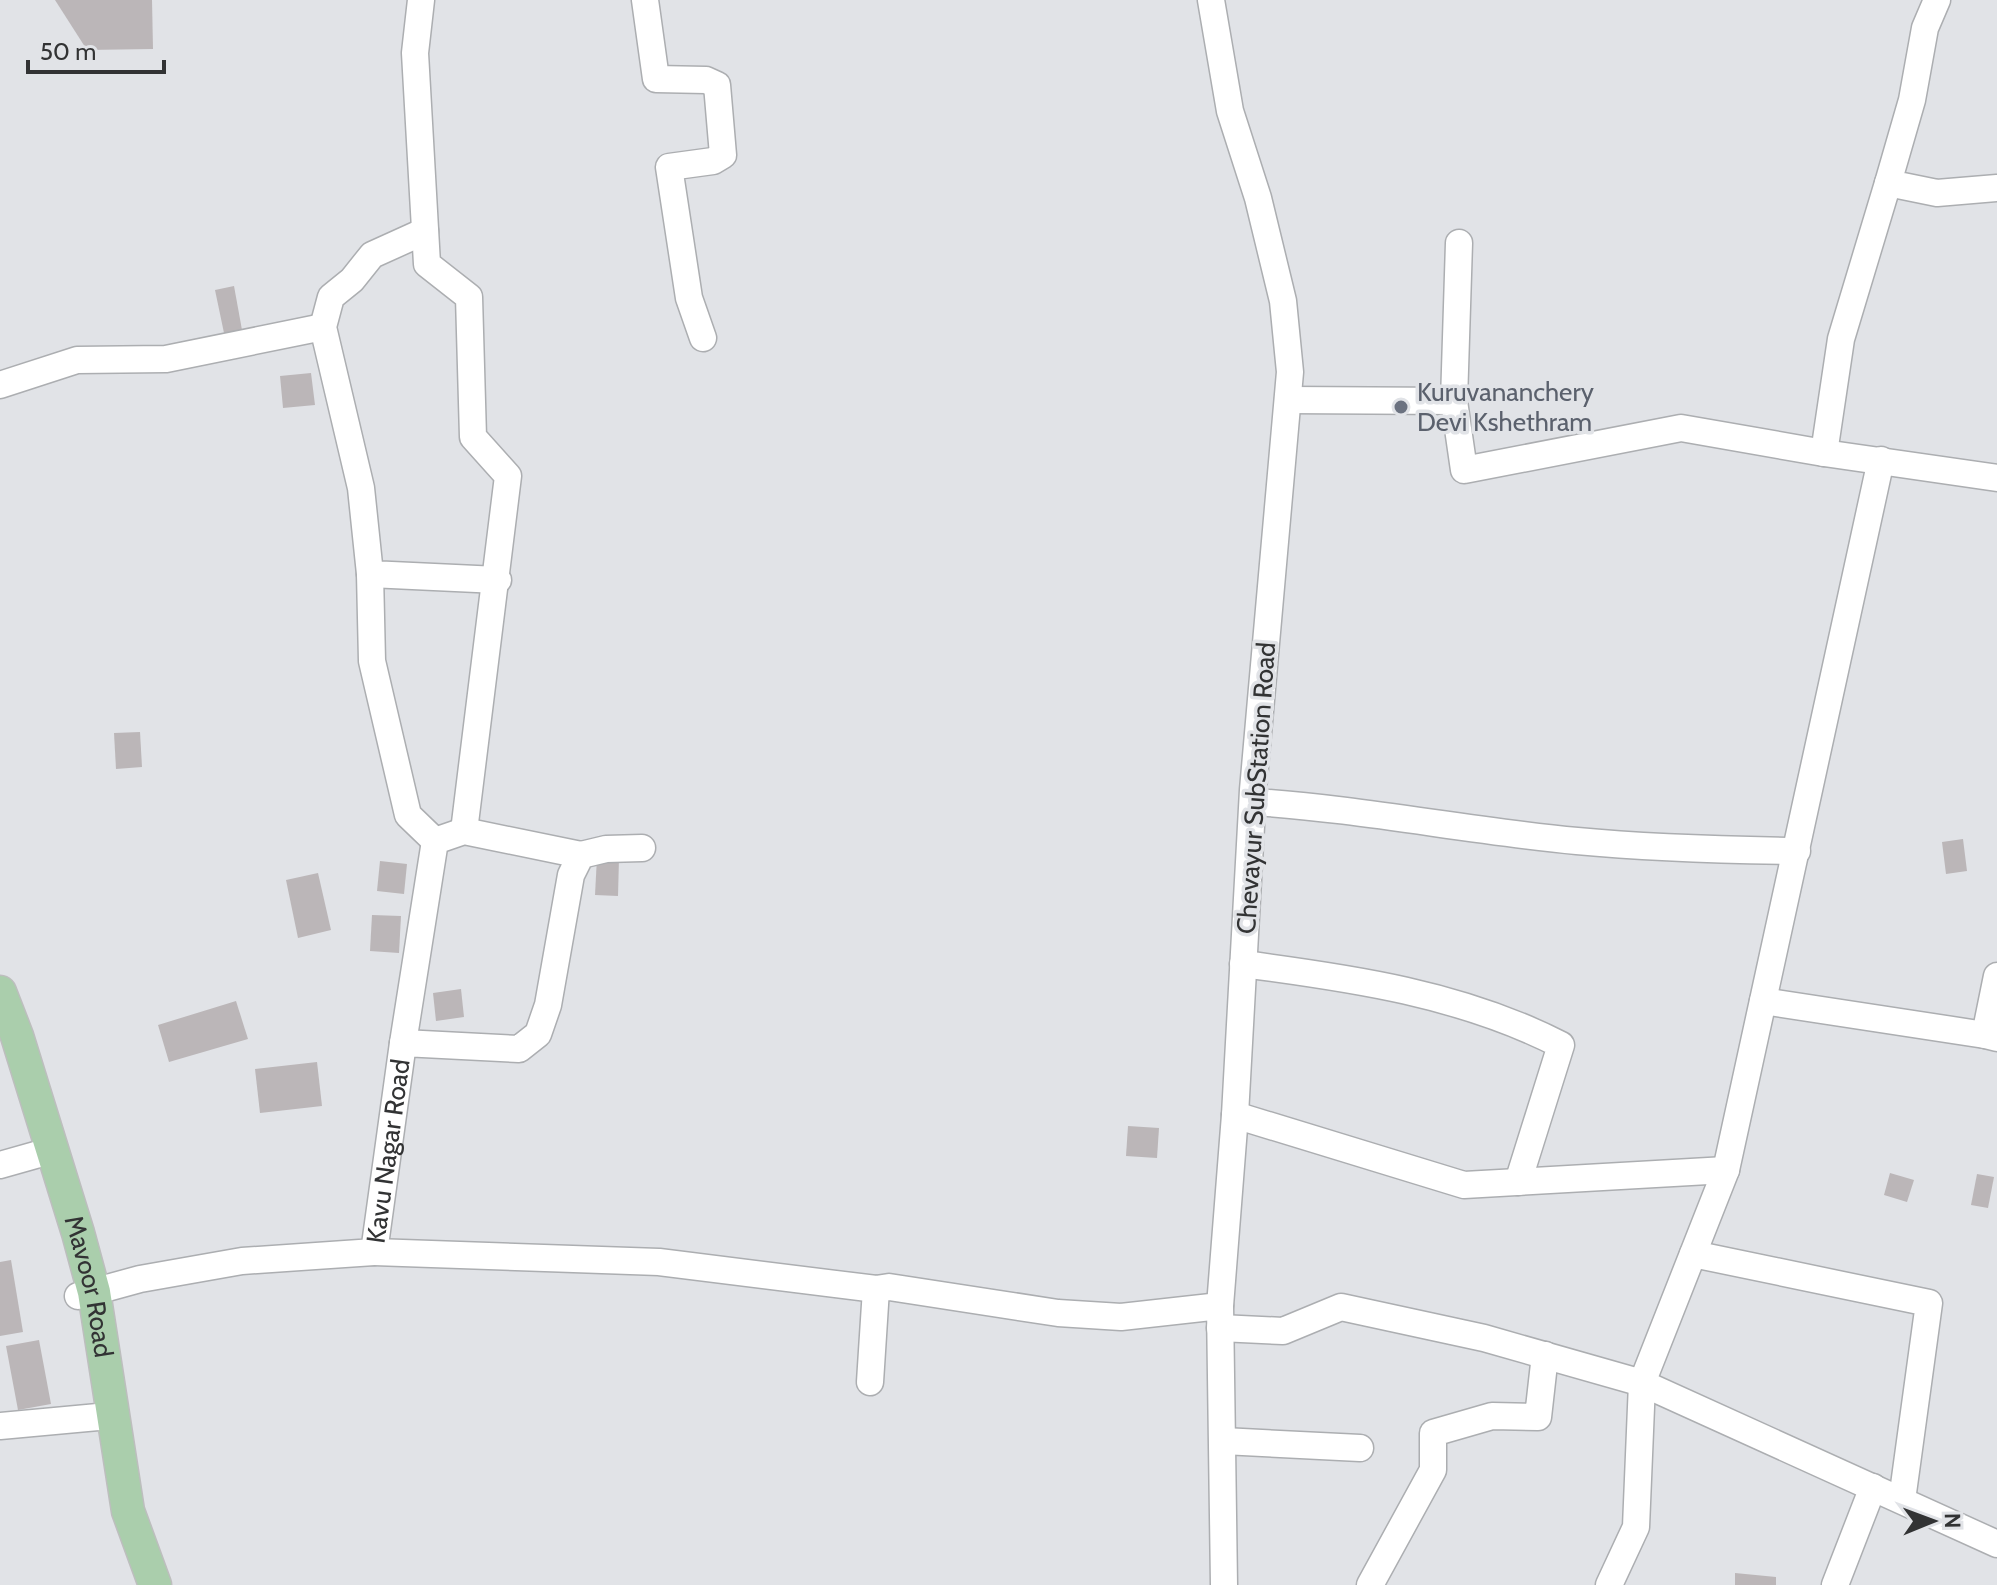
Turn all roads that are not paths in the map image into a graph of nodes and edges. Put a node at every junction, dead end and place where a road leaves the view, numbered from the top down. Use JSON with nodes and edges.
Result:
{"nodes":[{"id":1,"x":421,"y":0,"type":"edge"},
{"id":2,"x":645,"y":0,"type":"edge"},
{"id":3,"x":1211,"y":0,"type":"edge"},
{"id":4,"x":1937,"y":0,"type":"edge"},
{"id":5,"x":1888,"y":183,"type":"junction"},
{"id":6,"x":1997,"y":188,"type":"edge"},
{"id":7,"x":425,"y":231,"type":"junction"},
{"id":8,"x":1459,"y":243,"type":"dead end"},
{"id":9,"x":323,"y":327,"type":"junction"},
{"id":10,"x":703,"y":338,"type":"dead end"},
{"id":11,"x":0,"y":385,"type":"edge"},
{"id":12,"x":1288,"y":400,"type":"junction"},
{"id":13,"x":1454,"y":401,"type":"junction"},
{"id":14,"x":1824,"y":453,"type":"junction"},
{"id":15,"x":1881,"y":460,"type":"junction"},
{"id":16,"x":1997,"y":478,"type":"edge"},
{"id":17,"x":370,"y":574,"type":"junction"},
{"id":18,"x":498,"y":580,"type":"junction"},
{"id":19,"x":1254,"y":802,"type":"junction"},
{"id":20,"x":464,"y":831,"type":"junction"},
{"id":21,"x":435,"y":841,"type":"junction"},
{"id":22,"x":642,"y":848,"type":"dead end"},
{"id":23,"x":1797,"y":851,"type":"junction"},
{"id":24,"x":581,"y":855,"type":"junction"},
{"id":25,"x":1243,"y":964,"type":"junction"},
{"id":26,"x":1997,"y":976,"type":"edge"},
{"id":27,"x":0,"y":992,"type":"edge"},
{"id":28,"x":1763,"y":1001,"type":"junction"},
{"id":29,"x":0,"y":1030,"type":"edge"},
{"id":30,"x":1991,"y":1036,"type":"edge"},
{"id":31,"x":403,"y":1043,"type":"junction"},
{"id":32,"x":1235,"y":1115,"type":"junction"},
{"id":33,"x":39,"y":1154,"type":"junction"},
{"id":34,"x":0,"y":1165,"type":"edge"},
{"id":35,"x":1726,"y":1170,"type":"junction"},
{"id":36,"x":1518,"y":1182,"type":"junction"},
{"id":37,"x":374,"y":1252,"type":"junction"},
{"id":38,"x":1693,"y":1254,"type":"junction"},
{"id":39,"x":876,"y":1289,"type":"junction"},
{"id":40,"x":86,"y":1294,"type":"junction"},
{"id":41,"x":1220,"y":1317,"type":"junction"},
{"id":42,"x":1545,"y":1355,"type":"junction"},
{"id":43,"x":870,"y":1382,"type":"dead end"},
{"id":44,"x":1642,"y":1383,"type":"junction"},
{"id":45,"x":98,"y":1417,"type":"junction"},
{"id":46,"x":0,"y":1426,"type":"edge"},
{"id":47,"x":1223,"y":1441,"type":"junction"},
{"id":48,"x":1360,"y":1448,"type":"dead end"},
{"id":49,"x":1873,"y":1487,"type":"junction"},
{"id":50,"x":1902,"y":1500,"type":"junction"},
{"id":51,"x":1997,"y":1544,"type":"edge"},
{"id":52,"x":140,"y":1585,"type":"edge"},
{"id":53,"x":155,"y":1585,"type":"edge"},
{"id":54,"x":1224,"y":1585,"type":"edge"},
{"id":55,"x":1370,"y":1585,"type":"edge"},
{"id":56,"x":1609,"y":1585,"type":"edge"},
{"id":57,"x":1835,"y":1585,"type":"edge"}],
"edges":[{"from":1,"to":7,"type":"street"},
{"from":2,"to":10,"type":"street"},
{"from":3,"to":12,"type":"street","name":"Chevayur SubStation Road"},
{"from":4,"to":5,"type":"street"},
{"from":5,"to":6,"type":"street"},
{"from":5,"to":14,"type":"street"},
{"from":7,"to":9,"type":"street"},
{"from":7,"to":18,"type":"street"},
{"from":8,"to":13,"type":"street"},
{"from":9,"to":11,"type":"street"},
{"from":9,"to":17,"type":"street"},
{"from":12,"to":13,"type":"street"},
{"from":12,"to":19,"type":"street","name":"Chevayur SubStation Road"},
{"from":13,"to":14,"type":"street"},
{"from":14,"to":15,"type":"street"},
{"from":15,"to":16,"type":"street"},
{"from":15,"to":23,"type":"street"},
{"from":17,"to":18,"type":"street"},
{"from":17,"to":21,"type":"street"},
{"from":18,"to":20,"type":"street"},
{"from":19,"to":23,"type":"street"},
{"from":19,"to":25,"type":"street","name":"Chevayur SubStation Road"},
{"from":20,"to":21,"type":"street"},
{"from":20,"to":24,"type":"street"},
{"from":21,"to":31,"type":"street"},
{"from":22,"to":24,"type":"street"},
{"from":23,"to":28,"type":"street"},
{"from":24,"to":31,"type":"street","name":"Kavu Nagar Road"},
{"from":25,"to":32,"type":"street","name":"Chevayur SubStation Road"},
{"from":25,"to":36,"type":"street"},
{"from":26,"to":30,"type":"street"},
{"from":27,"to":40,"type":"main road","name":"Mavoor Road"},
{"from":28,"to":30,"type":"street"},
{"from":28,"to":35,"type":"street"},
{"from":29,"to":33,"type":"main road","name":"Mavoor Road"},
{"from":31,"to":37,"type":"street","name":"Kavu Nagar Road"},
{"from":32,"to":36,"type":"street"},
{"from":32,"to":41,"type":"street","name":"Chevayur SubStation Road"},
{"from":33,"to":34,"type":"street"},
{"from":33,"to":40,"type":"main road","name":"Mavoor Road"},
{"from":35,"to":36,"type":"street"},
{"from":35,"to":38,"type":"street"},
{"from":37,"to":39,"type":"street"},
{"from":37,"to":40,"type":"street","name":"Kavu Nagar Road"},
{"from":38,"to":44,"type":"street"},
{"from":38,"to":50,"type":"street"},
{"from":39,"to":41,"type":"street"},
{"from":39,"to":43,"type":"street"},
{"from":40,"to":45,"type":"main road","name":"Mavoor Road"},
{"from":40,"to":53,"type":"main road","name":"Mavoor Road"},
{"from":41,"to":42,"type":"street"},
{"from":41,"to":47,"type":"street","name":"Chevayur SubStation Road"},
{"from":42,"to":44,"type":"street"},
{"from":42,"to":55,"type":"street"},
{"from":44,"to":49,"type":"street"},
{"from":44,"to":56,"type":"street"},
{"from":45,"to":46,"type":"street"},
{"from":45,"to":52,"type":"main road","name":"Mavoor Road"},
{"from":47,"to":48,"type":"street"},
{"from":47,"to":54,"type":"street","name":"Chevayur SubStation Road"},
{"from":49,"to":50,"type":"street"},
{"from":49,"to":57,"type":"street"},
{"from":50,"to":51,"type":"street"}]}
